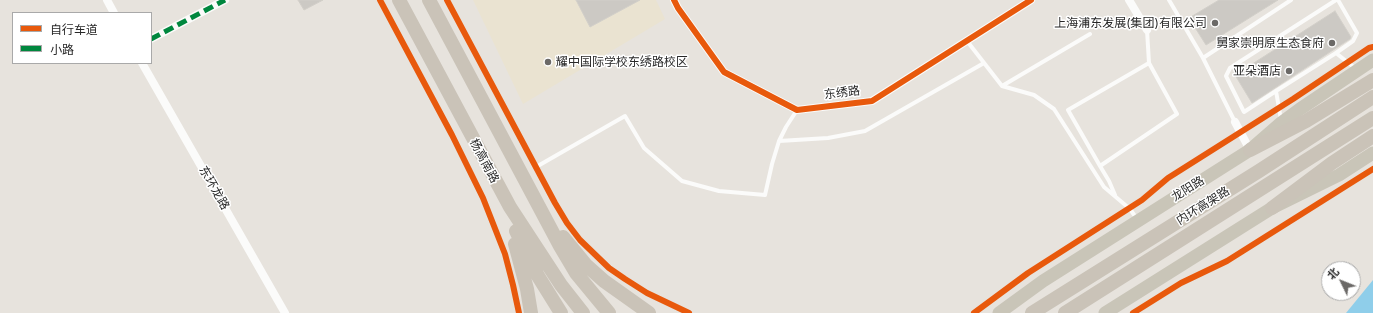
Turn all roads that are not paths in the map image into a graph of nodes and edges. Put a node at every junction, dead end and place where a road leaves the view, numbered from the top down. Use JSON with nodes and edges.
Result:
{"nodes":[{"id":1,"x":107,"y":0,"type":"edge"},
{"id":2,"x":225,"y":0,"type":"edge"},
{"id":3,"x":400,"y":0,"type":"edge"},
{"id":4,"x":429,"y":0,"type":"edge"},
{"id":5,"x":674,"y":0,"type":"edge"},
{"id":6,"x":1031,"y":0,"type":"edge"},
{"id":7,"x":1129,"y":0,"type":"edge"},
{"id":8,"x":1169,"y":0,"type":"edge"},
{"id":9,"x":1291,"y":0,"type":"edge"},
{"id":10,"x":1337,"y":0,"type":"edge"},
{"id":11,"x":113,"y":12,"type":"edge"},
{"id":12,"x":1147,"y":30,"type":"joint"},
{"id":13,"x":1090,"y":34,"type":"dead end"},
{"id":14,"x":152,"y":38,"type":"edge"},
{"id":15,"x":967,"y":41,"type":"junction"},
{"id":16,"x":1336,"y":54,"type":"junction"},
{"id":17,"x":1203,"y":58,"type":"junction"},
{"id":18,"x":1373,"y":60,"type":"edge"},
{"id":19,"x":984,"y":63,"type":"junction"},
{"id":20,"x":1149,"y":63,"type":"junction"},
{"id":21,"x":143,"y":64,"type":"edge"},
{"id":22,"x":1357,"y":70,"type":"junction"},
{"id":23,"x":1373,"y":80,"type":"edge"},
{"id":24,"x":1002,"y":86,"type":"junction"},
{"id":25,"x":1276,"y":91,"type":"junction"},
{"id":26,"x":1373,"y":98,"type":"edge"},
{"id":27,"x":797,"y":110,"type":"junction"},
{"id":28,"x":1373,"y":118,"type":"edge"},
{"id":29,"x":1235,"y":122,"type":"joint"},
{"id":30,"x":1281,"y":123,"type":"junction"},
{"id":31,"x":1373,"y":136,"type":"edge"},
{"id":32,"x":779,"y":141,"type":"junction"},
{"id":33,"x":1250,"y":150,"type":"junction"},
{"id":34,"x":1373,"y":153,"type":"edge"},
{"id":35,"x":1100,"y":166,"type":"junction"},
{"id":36,"x":536,"y":167,"type":"dead end"},
{"id":37,"x":492,"y":176,"type":"junction"},
{"id":38,"x":1115,"y":195,"type":"junction"},
{"id":39,"x":540,"y":208,"type":"junction"},
{"id":40,"x":1272,"y":208,"type":"junction"},
{"id":41,"x":1138,"y":221,"type":"junction"},
{"id":42,"x":635,"y":304,"type":"junction"},
{"id":43,"x":285,"y":313,"type":"edge"},
{"id":44,"x":531,"y":313,"type":"edge"},
{"id":45,"x":561,"y":313,"type":"edge"},
{"id":46,"x":583,"y":313,"type":"edge"},
{"id":47,"x":610,"y":313,"type":"edge"},
{"id":48,"x":649,"y":313,"type":"edge"},
{"id":49,"x":659,"y":313,"type":"edge"},
{"id":50,"x":999,"y":313,"type":"edge"},
{"id":51,"x":1032,"y":313,"type":"edge"},
{"id":52,"x":1066,"y":313,"type":"edge"},
{"id":53,"x":1105,"y":313,"type":"edge"}],
"edges":[{"from":1,"to":11,"type":"street"},
{"from":2,"to":14,"type":"street"},
{"from":3,"to":37,"type":"highway","name":"杨高南路"},
{"from":4,"to":39,"type":"highway"},
{"from":5,"to":27,"type":"street"},
{"from":6,"to":15,"type":"street","name":"东绣路"},
{"from":7,"to":12,"type":"street"},
{"from":8,"to":17,"type":"lane"},
{"from":9,"to":17,"type":"lane"},
{"from":10,"to":16,"type":"lane"},
{"from":10,"to":25,"type":"lane"},
{"from":12,"to":20,"type":"lane"},
{"from":13,"to":24,"type":"lane"},
{"from":15,"to":19,"type":"lane"},
{"from":15,"to":27,"type":"street","name":"东绣路"},
{"from":16,"to":22,"type":"lane"},
{"from":16,"to":25,"type":"lane"},
{"from":17,"to":29,"type":"lane"},
{"from":18,"to":22,"type":"main road","name":"龙阳路"},
{"from":19,"to":24,"type":"lane"},
{"from":19,"to":32,"type":"lane"},
{"from":20,"to":35,"type":"lane"},
{"from":20,"to":35,"type":"lane"},
{"from":21,"to":43,"type":"street","name":"东环龙路"},
{"from":22,"to":30,"type":"main road","name":"龙阳路"},
{"from":23,"to":33,"type":"highway"},
{"from":24,"to":38,"type":"lane"},
{"from":25,"to":30,"type":"lane"},
{"from":26,"to":51,"type":"highway","name":"内环高架路"},
{"from":27,"to":32,"type":"lane"},
{"from":28,"to":52,"type":"highway","name":"内环高架路"},
{"from":29,"to":33,"type":"street"},
{"from":30,"to":33,"type":"main road","name":"龙阳路"},
{"from":31,"to":40,"type":"highway"},
{"from":32,"to":36,"type":"lane"},
{"from":33,"to":41,"type":"main road","name":"龙阳路"},
{"from":34,"to":40,"type":"main road"},
{"from":35,"to":38,"type":"lane"},
{"from":37,"to":44,"type":"highway"},
{"from":37,"to":45,"type":"highway"},
{"from":37,"to":46,"type":"highway","name":"杨高南路"},
{"from":38,"to":41,"type":"lane"},
{"from":39,"to":42,"type":"highway"},
{"from":39,"to":47,"type":"highway"},
{"from":40,"to":53,"type":"main road"},
{"from":41,"to":50,"type":"main road","name":"龙阳路"},
{"from":42,"to":48,"type":"highway"},
{"from":42,"to":49,"type":"highway"}]}
